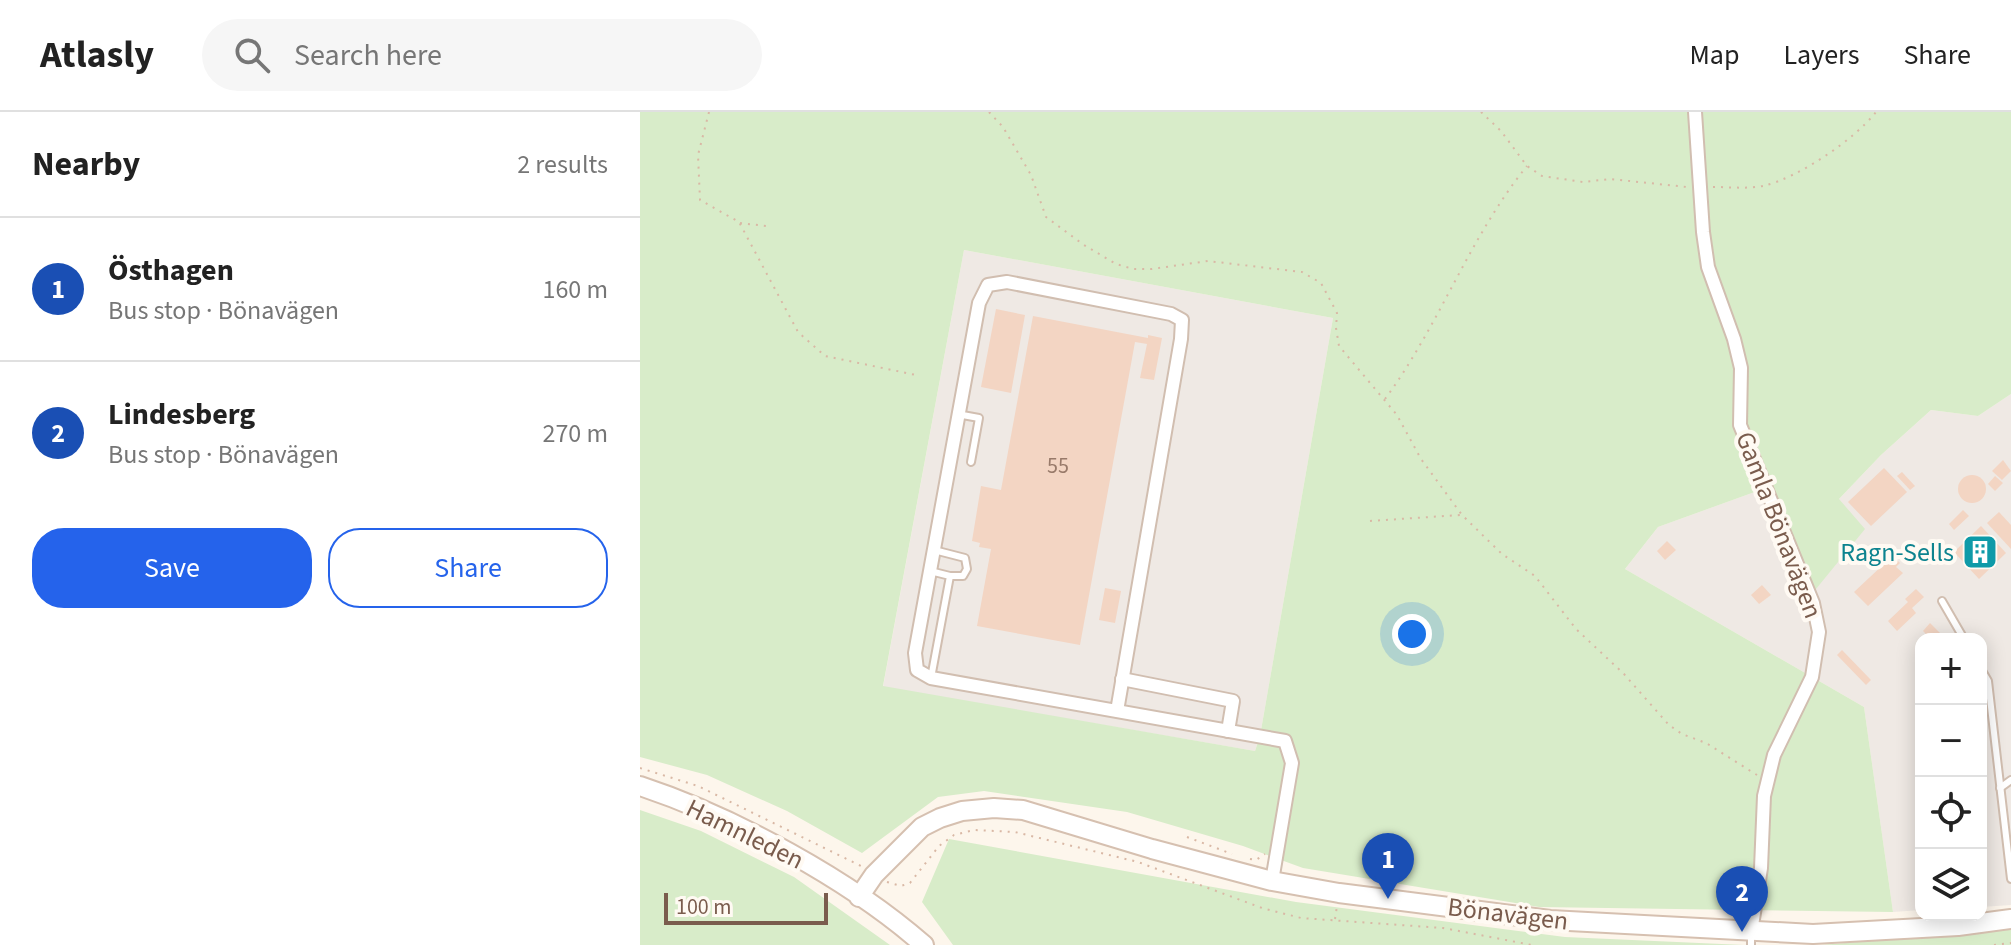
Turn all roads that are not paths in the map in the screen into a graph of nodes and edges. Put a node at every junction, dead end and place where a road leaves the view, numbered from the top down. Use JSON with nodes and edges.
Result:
{"nodes":[{"id":1,"x":1695,"y":112,"type":"edge"},
{"id":2,"x":957,"y":414,"type":"junction"},
{"id":3,"x":971,"y":462,"type":"dead end"},
{"id":4,"x":934,"y":550,"type":"junction"},
{"id":5,"x":930,"y":571,"type":"junction"},
{"id":6,"x":950,"y":576,"type":"junction"},
{"id":7,"x":1942,"y":601,"type":"dead end"},
{"id":8,"x":1961,"y":633,"type":"edge"},
{"id":9,"x":931,"y":678,"type":"junction"},
{"id":10,"x":1122,"y":679,"type":"junction"},
{"id":11,"x":1987,"y":679,"type":"edge"},
{"id":12,"x":1117,"y":711,"type":"junction"},
{"id":13,"x":1228,"y":731,"type":"junction"},
{"id":14,"x":2011,"y":780,"type":"edge"},
{"id":15,"x":640,"y":786,"type":"edge"},
{"id":16,"x":2000,"y":788,"type":"junction"},
{"id":17,"x":2011,"y":879,"type":"edge"},
{"id":18,"x":1272,"y":881,"type":"junction"},
{"id":19,"x":859,"y":897,"type":"junction"},
{"id":20,"x":2011,"y":919,"type":"edge"},
{"id":21,"x":1958,"y":926,"type":"junction"},
{"id":22,"x":1751,"y":939,"type":"edge"},
{"id":23,"x":924,"y":945,"type":"edge"},
{"id":24,"x":1957,"y":945,"type":"edge"}],
"edges":[{"from":1,"to":22,"type":"street","name":"Gamla Bönavägen"},
{"from":2,"to":3,"type":"lane"},
{"from":2,"to":4,"type":"street"},
{"from":2,"to":10,"type":"street"},
{"from":4,"to":5,"type":"street"},
{"from":4,"to":6,"type":"lane"},
{"from":5,"to":6,"type":"lane"},
{"from":5,"to":9,"type":"street"},
{"from":6,"to":9,"type":"lane"},
{"from":7,"to":8,"type":"lane"},
{"from":9,"to":12,"type":"street"},
{"from":10,"to":12,"type":"street"},
{"from":10,"to":13,"type":"street"},
{"from":11,"to":16,"type":"lane"},
{"from":12,"to":13,"type":"street"},
{"from":13,"to":18,"type":"street"},
{"from":14,"to":16,"type":"lane"},
{"from":15,"to":19,"type":"street","name":"Hamnleden"},
{"from":16,"to":17,"type":"lane"},
{"from":18,"to":19,"type":"street","name":"Bönavägen"},
{"from":18,"to":22,"type":"street","name":"Bönavägen"},
{"from":19,"to":23,"type":"street","name":"Hamnleden"},
{"from":20,"to":21,"type":"street","name":"Bönavägen"},
{"from":21,"to":22,"type":"street","name":"Bönavägen"},
{"from":21,"to":24,"type":"street"}]}
